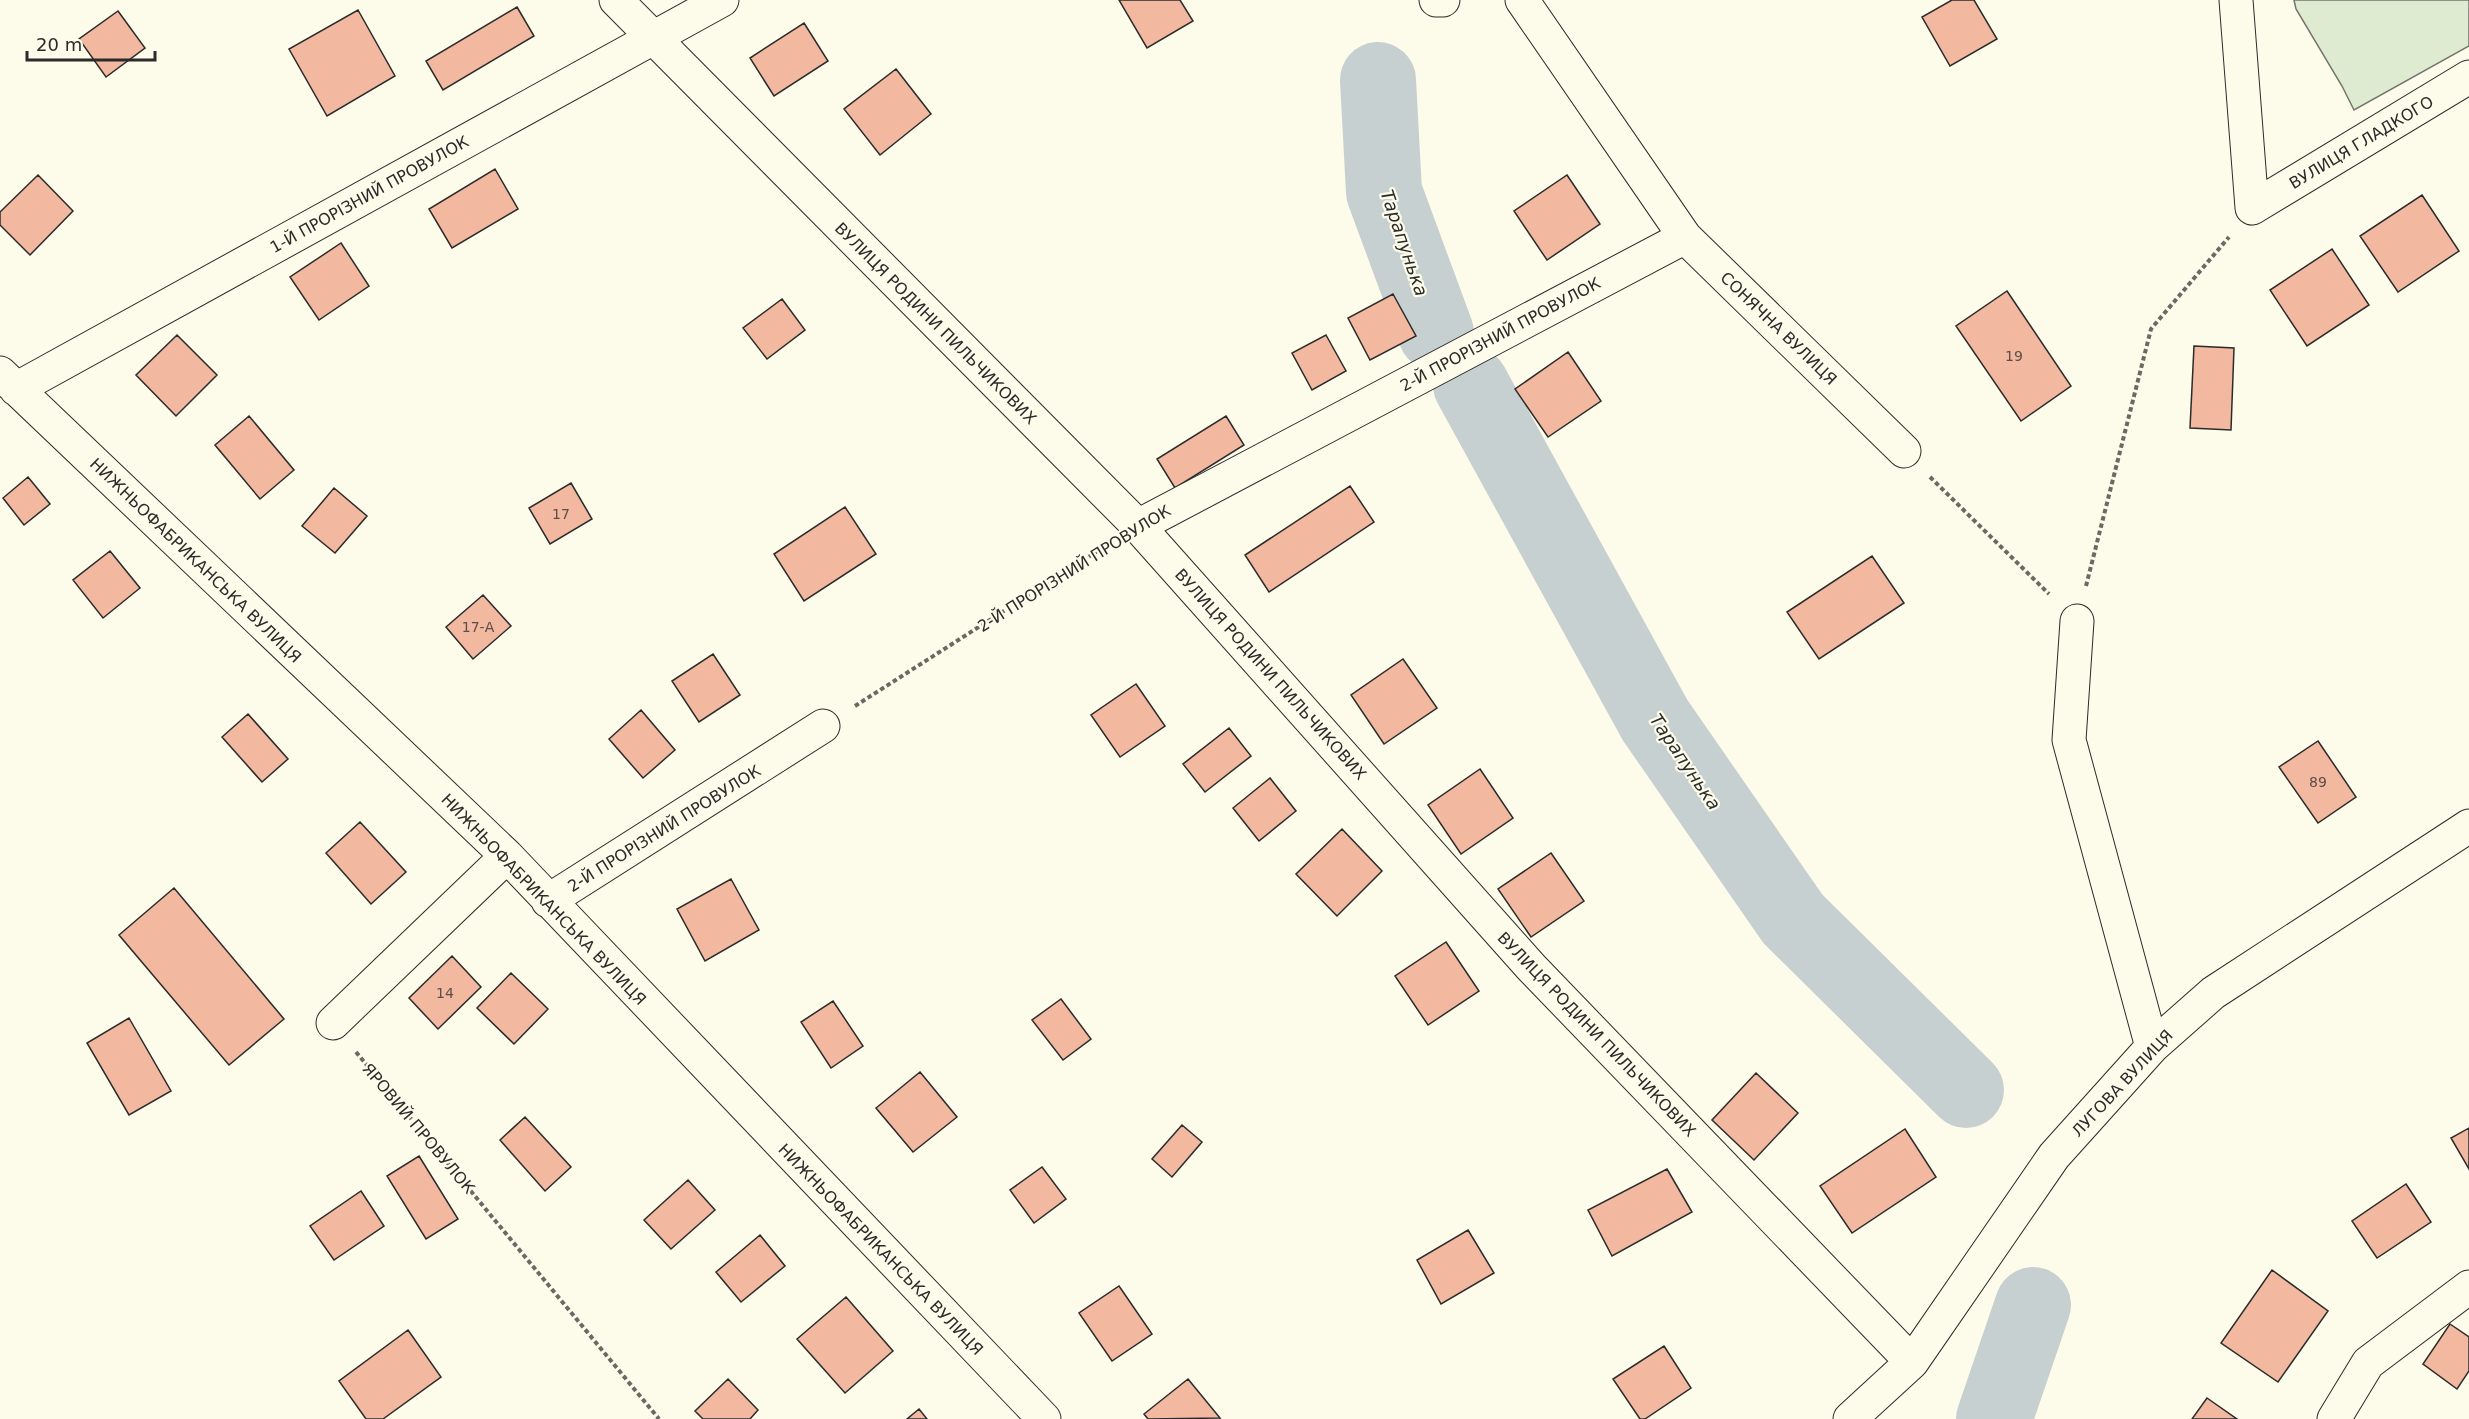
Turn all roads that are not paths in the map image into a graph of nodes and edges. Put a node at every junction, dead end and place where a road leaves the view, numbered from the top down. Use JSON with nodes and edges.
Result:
{"nodes":[{"id":1,"x":616,"y":0,"type":"edge"},
{"id":2,"x":722,"y":0,"type":"edge"},
{"id":3,"x":1436,"y":0,"type":"edge"},
{"id":4,"x":1443,"y":0,"type":"edge"},
{"id":5,"x":1522,"y":0,"type":"edge"},
{"id":6,"x":2236,"y":0,"type":"edge"},
{"id":7,"x":653,"y":39,"type":"junction"},
{"id":8,"x":2469,"y":76,"type":"edge"},
{"id":9,"x":1685,"y":237,"type":"junction"},
{"id":10,"x":8,"y":381,"type":"edge"},
{"id":11,"x":1904,"y":451,"type":"road end"},
{"id":12,"x":1138,"y":525,"type":"junction"},
{"id":13,"x":2077,"y":621,"type":"road end"},
{"id":14,"x":823,"y":726,"type":"road end"},
{"id":15,"x":2469,"y":826,"type":"edge"},
{"id":16,"x":507,"y":856,"type":"junction"},
{"id":17,"x":548,"y":901,"type":"junction"},
{"id":18,"x":333,"y":1023,"type":"road end"},
{"id":19,"x":2152,"y":1047,"type":"junction"},
{"id":20,"x":2469,"y":1287,"type":"edge"},
{"id":21,"x":1912,"y":1362,"type":"junction"},
{"id":22,"x":1044,"y":1419,"type":"edge"},
{"id":23,"x":1850,"y":1419,"type":"edge"},
{"id":24,"x":2334,"y":1419,"type":"edge"}],
"edges":[{"from":1,"to":7,"type":"street","name":"ВУЛИЦЯ РОДИНИ ПИЛЬЧИКОВИХ"},
{"from":2,"to":7,"type":"street","name":"1-Й ПРОРІЗНИЙ ПРОВУЛОК"},
{"from":3,"to":4,"type":"street"},
{"from":5,"to":9,"type":"street","name":"СОНЯЧНА ВУЛИЦЯ"},
{"from":6,"to":8,"type":"street","name":"ВУЛИЦЯ ГЛАДКОГО"},
{"from":7,"to":10,"type":"street","name":"1-Й ПРОРІЗНИЙ ПРОВУЛОК"},
{"from":7,"to":12,"type":"street","name":"ВУЛИЦЯ РОДИНИ ПИЛЬЧИКОВИХ"},
{"from":9,"to":11,"type":"street","name":"СОНЯЧНА ВУЛИЦЯ"},
{"from":9,"to":12,"type":"street","name":"2-Й ПРОРІЗНИЙ ПРОВУЛОК"},
{"from":10,"to":16,"type":"street","name":"НИЖНЬОФАБРИКАНСЬКА ВУЛИЦЯ"},
{"from":12,"to":21,"type":"street","name":"ВУЛИЦЯ РОДИНИ ПИЛЬЧИКОВИХ"},
{"from":13,"to":19,"type":"street"},
{"from":14,"to":17,"type":"street","name":"2-Й ПРОРІЗНИЙ ПРОВУЛОК"},
{"from":15,"to":19,"type":"street","name":"ЛУГОВА ВУЛИЦЯ"},
{"from":16,"to":17,"type":"street","name":"НИЖНЬОФАБРИКАНСЬКА ВУЛИЦЯ"},
{"from":16,"to":18,"type":"street"},
{"from":17,"to":22,"type":"street","name":"НИЖНЬОФАБРИКАНСЬКА ВУЛИЦЯ"},
{"from":19,"to":21,"type":"street","name":"ЛУГОВА ВУЛИЦЯ"},
{"from":20,"to":24,"type":"street"},
{"from":21,"to":23,"type":"street","name":"ЛУГОВА ВУЛИЦЯ"}]}
